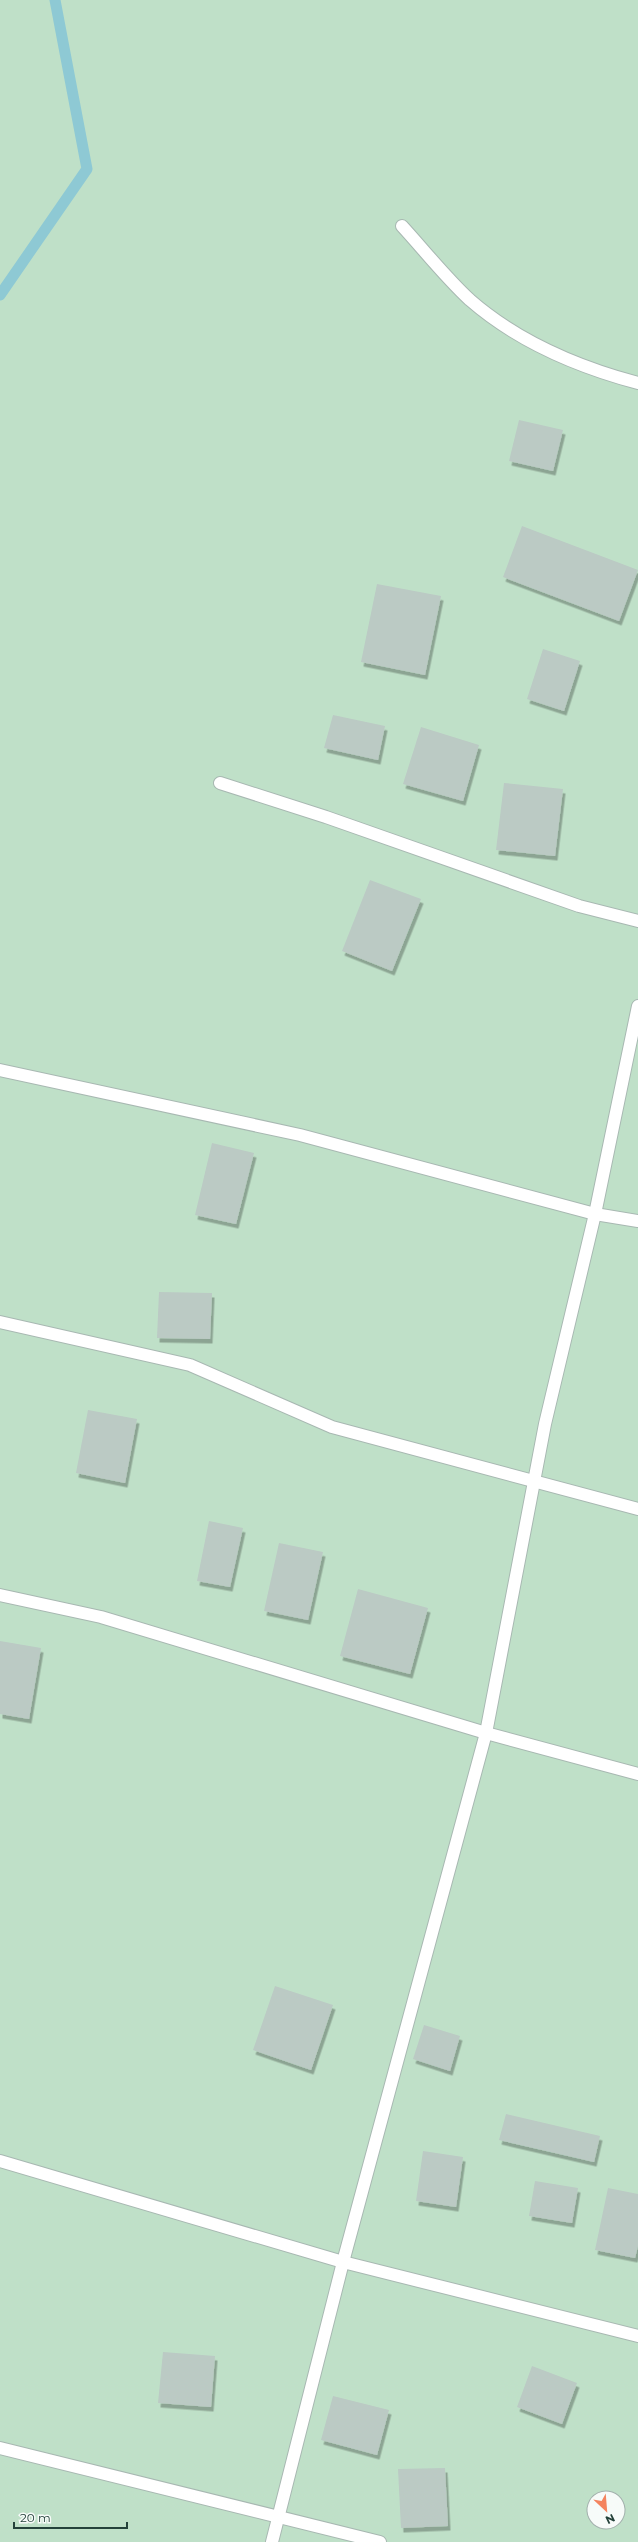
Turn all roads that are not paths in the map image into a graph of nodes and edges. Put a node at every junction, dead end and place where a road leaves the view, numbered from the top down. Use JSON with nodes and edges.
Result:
{"nodes":[{"id":1,"x":402,"y":226,"type":"dead end"},
{"id":2,"x":638,"y":383,"type":"edge"},
{"id":3,"x":220,"y":783,"type":"dead end"},
{"id":4,"x":638,"y":921,"type":"edge"},
{"id":5,"x":638,"y":1006,"type":"edge"},
{"id":6,"x":0,"y":1070,"type":"edge"},
{"id":7,"x":596,"y":1214,"type":"junction"},
{"id":8,"x":638,"y":1221,"type":"edge"},
{"id":9,"x":0,"y":1322,"type":"edge"},
{"id":10,"x":534,"y":1482,"type":"junction"},
{"id":11,"x":638,"y":1509,"type":"edge"},
{"id":12,"x":0,"y":1595,"type":"edge"},
{"id":13,"x":486,"y":1733,"type":"junction"},
{"id":14,"x":638,"y":1774,"type":"edge"},
{"id":15,"x":0,"y":2161,"type":"edge"},
{"id":16,"x":343,"y":2262,"type":"junction"},
{"id":17,"x":638,"y":2336,"type":"edge"},
{"id":18,"x":0,"y":2448,"type":"edge"},
{"id":19,"x":277,"y":2516,"type":"junction"},
{"id":20,"x":272,"y":2542,"type":"edge"},
{"id":21,"x":380,"y":2542,"type":"edge"}],
"edges":[{"from":1,"to":2,"type":"street"},
{"from":3,"to":4,"type":"street"},
{"from":5,"to":7,"type":"street"},
{"from":6,"to":7,"type":"street"},
{"from":7,"to":8,"type":"street"},
{"from":7,"to":10,"type":"street"},
{"from":9,"to":10,"type":"street"},
{"from":10,"to":11,"type":"street"},
{"from":10,"to":13,"type":"street"},
{"from":12,"to":13,"type":"street"},
{"from":13,"to":14,"type":"street"},
{"from":13,"to":16,"type":"street"},
{"from":15,"to":16,"type":"street"},
{"from":16,"to":17,"type":"street"},
{"from":16,"to":19,"type":"street"},
{"from":18,"to":19,"type":"street"},
{"from":19,"to":20,"type":"street"},
{"from":19,"to":21,"type":"street"}]}
